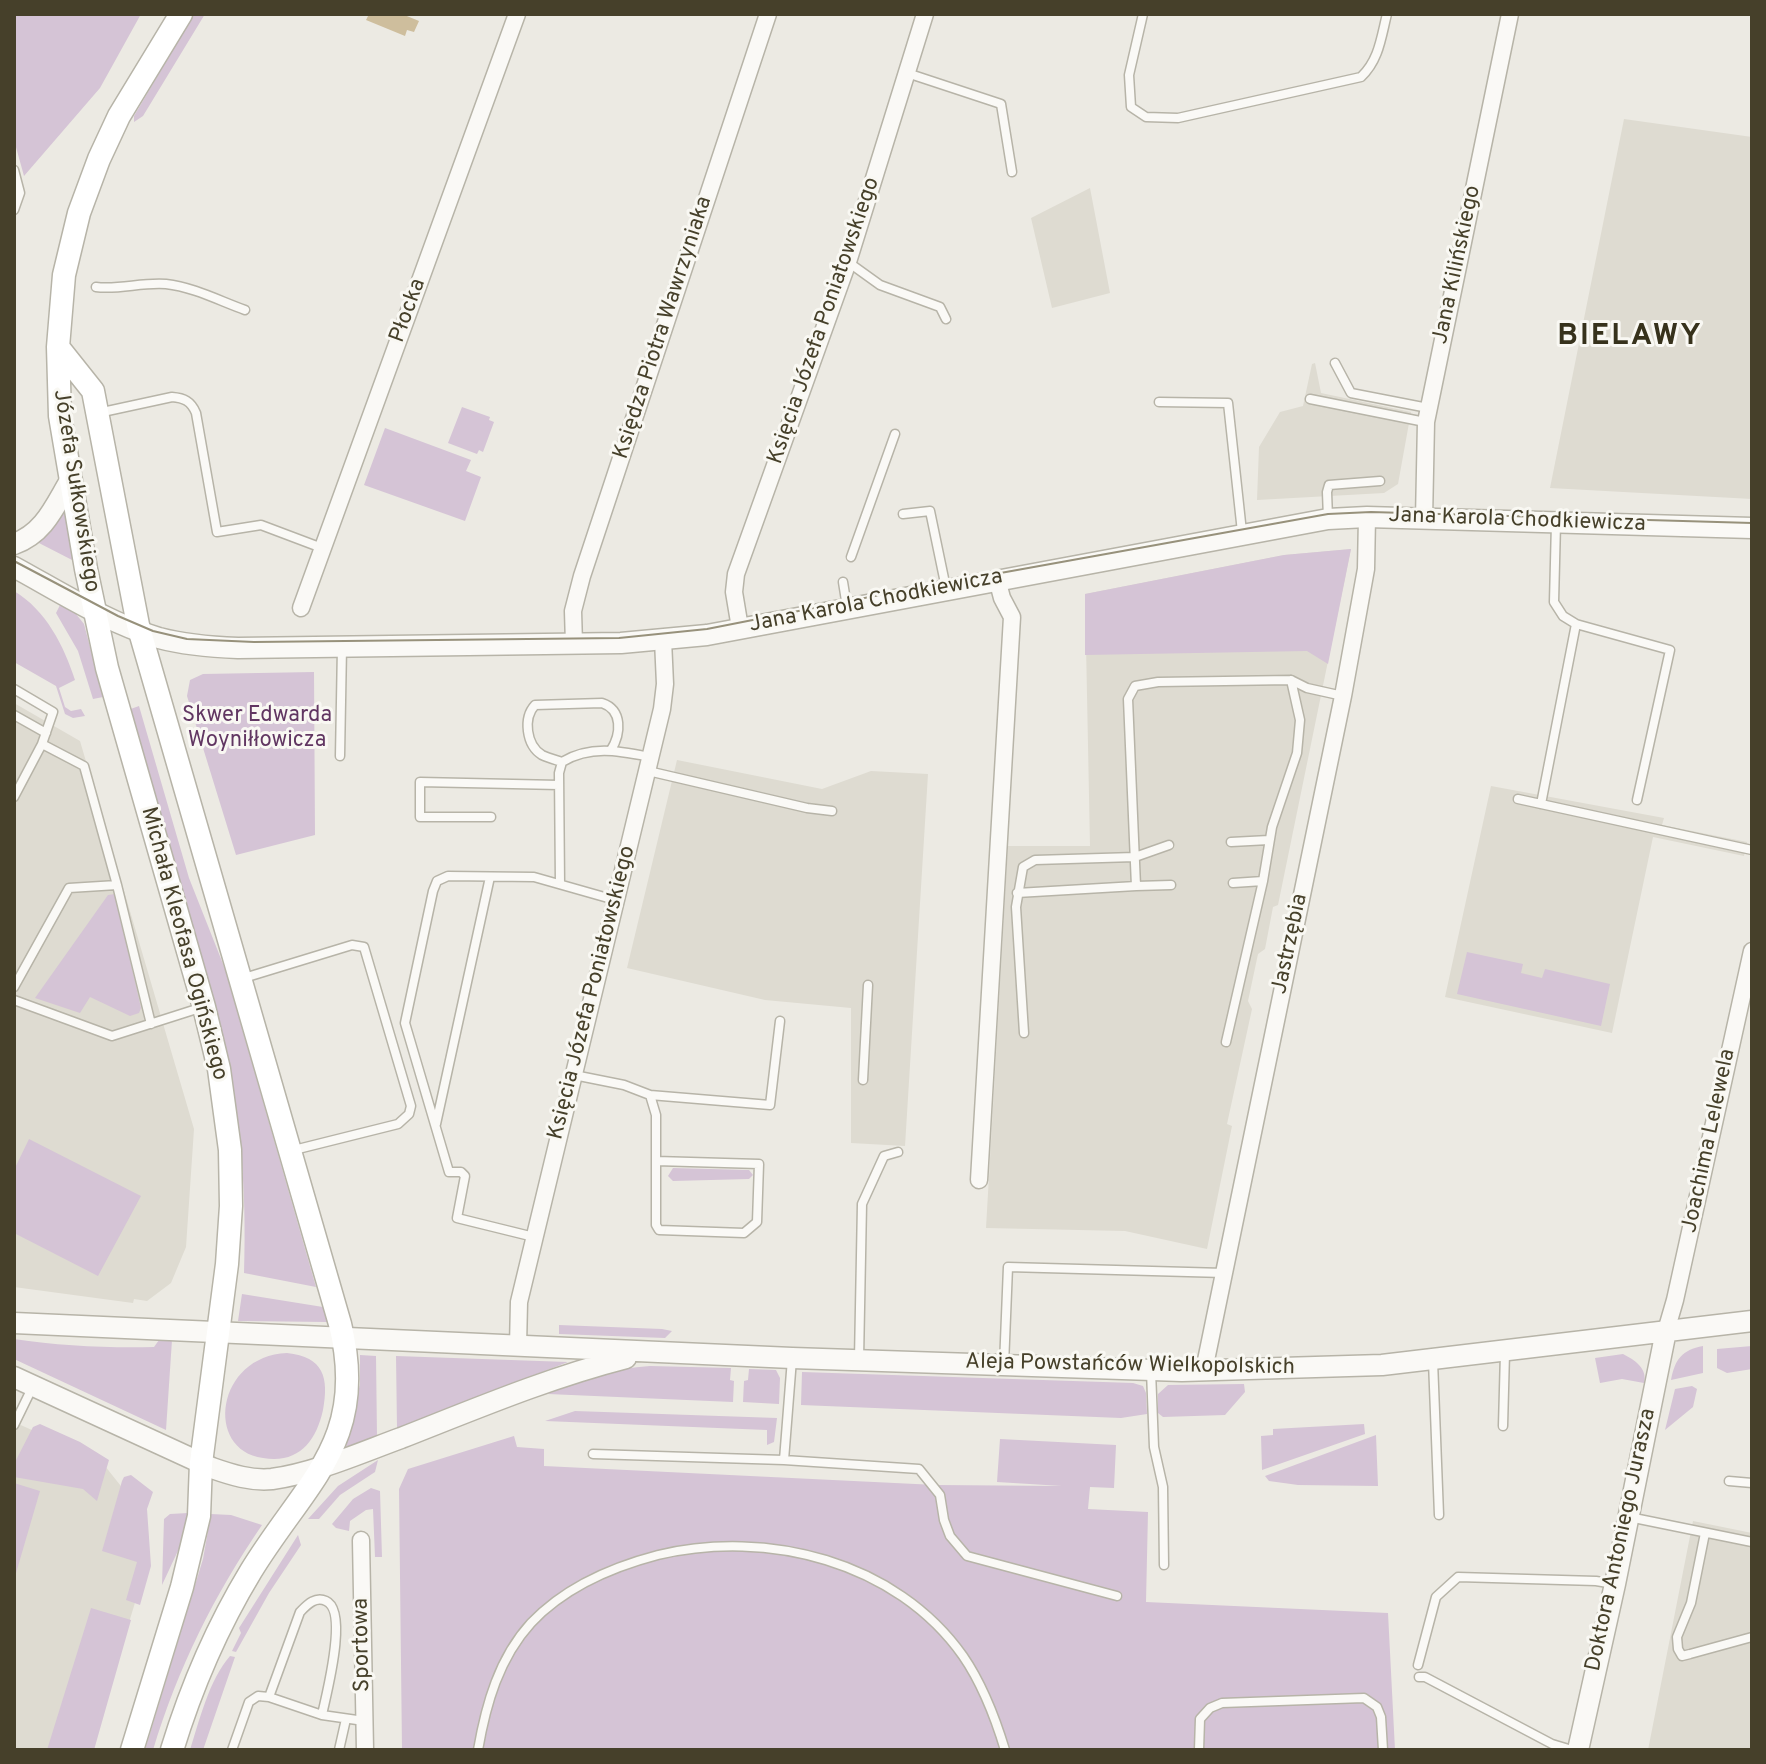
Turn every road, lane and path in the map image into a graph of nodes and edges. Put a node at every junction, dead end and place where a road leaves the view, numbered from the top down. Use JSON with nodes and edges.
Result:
{"nodes":[{"id":1,"x":181,"y":14,"type":"edge"},
{"id":2,"x":517,"y":14,"type":"edge"},
{"id":3,"x":768,"y":14,"type":"edge"},
{"id":4,"x":925,"y":14,"type":"edge"},
{"id":5,"x":1143,"y":14,"type":"edge"},
{"id":6,"x":1387,"y":14,"type":"edge"},
{"id":7,"x":1510,"y":14,"type":"edge"},
{"id":8,"x":907,"y":73,"type":"junction"},
{"id":9,"x":14,"y":170,"type":"edge"},
{"id":10,"x":1012,"y":172,"type":"dead end"},
{"id":11,"x":14,"y":210,"type":"edge"},
{"id":12,"x":848,"y":262,"type":"junction"},
{"id":13,"x":96,"y":287,"type":"dead end"},
{"id":14,"x":245,"y":310,"type":"dead end"},
{"id":15,"x":946,"y":319,"type":"dead end"},
{"id":16,"x":58,"y":347,"type":"junction"},
{"id":17,"x":1335,"y":363,"type":"dead end"},
{"id":18,"x":1310,"y":399,"type":"dead end"},
{"id":19,"x":1159,"y":402,"type":"dead end"},
{"id":20,"x":97,"y":413,"type":"junction"},
{"id":21,"x":1428,"y":415,"type":"junction"},
{"id":22,"x":895,"y":434,"type":"dead end"},
{"id":23,"x":71,"y":479,"type":"junction"},
{"id":24,"x":1380,"y":481,"type":"dead end"},
{"id":25,"x":903,"y":514,"type":"dead end"},
{"id":26,"x":1367,"y":517,"type":"junction"},
{"id":27,"x":1328,"y":519,"type":"junction"},
{"id":28,"x":1424,"y":519,"type":"junction"},
{"id":29,"x":1556,"y":523,"type":"junction"},
{"id":30,"x":1752,"y":528,"type":"edge"},
{"id":31,"x":1243,"y":534,"type":"junction"},
{"id":32,"x":14,"y":544,"type":"edge"},
{"id":33,"x":322,"y":548,"type":"junction"},
{"id":34,"x":851,"y":557,"type":"dead end"},
{"id":35,"x":14,"y":567,"type":"edge"},
{"id":36,"x":997,"y":579,"type":"junction"},
{"id":37,"x":843,"y":582,"type":"dead end"},
{"id":38,"x":946,"y":588,"type":"junction"},
{"id":39,"x":847,"y":607,"type":"junction"},
{"id":40,"x":301,"y":608,"type":"dead end"},
{"id":41,"x":95,"y":611,"type":"junction"},
{"id":42,"x":1576,"y":624,"type":"junction"},
{"id":43,"x":740,"y":628,"type":"junction"},
{"id":44,"x":140,"y":631,"type":"junction"},
{"id":45,"x":663,"y":640,"type":"junction"},
{"id":46,"x":574,"y":644,"type":"junction"},
{"id":47,"x":342,"y":646,"type":"junction"},
{"id":48,"x":1291,"y":680,"type":"junction"},
{"id":49,"x":14,"y":689,"type":"edge"},
{"id":50,"x":1343,"y":696,"type":"junction"},
{"id":51,"x":14,"y":715,"type":"edge"},
{"id":52,"x":46,"y":733,"type":"junction"},
{"id":53,"x":42,"y":744,"type":"junction"},
{"id":54,"x":611,"y":750,"type":"junction"},
{"id":55,"x":340,"y":756,"type":"dead end"},
{"id":56,"x":562,"y":762,"type":"junction"},
{"id":57,"x":649,"y":764,"type":"junction"},
{"id":58,"x":559,"y":785,"type":"junction"},
{"id":59,"x":14,"y":797,"type":"edge"},
{"id":60,"x":1518,"y":799,"type":"dead end"},
{"id":61,"x":1637,"y":800,"type":"dead end"},
{"id":62,"x":1541,"y":804,"type":"junction"},
{"id":63,"x":832,"y":811,"type":"dead end"},
{"id":64,"x":491,"y":817,"type":"dead end"},
{"id":65,"x":1269,"y":840,"type":"junction"},
{"id":66,"x":1231,"y":842,"type":"dead end"},
{"id":67,"x":1169,"y":845,"type":"dead end"},
{"id":68,"x":1752,"y":850,"type":"edge"},
{"id":69,"x":1135,"y":857,"type":"junction"},
{"id":70,"x":490,"y":877,"type":"junction"},
{"id":71,"x":1263,"y":881,"type":"junction"},
{"id":72,"x":1233,"y":883,"type":"dead end"},
{"id":73,"x":560,"y":884,"type":"junction"},
{"id":74,"x":117,"y":885,"type":"junction"},
{"id":75,"x":1171,"y":885,"type":"dead end"},
{"id":76,"x":1136,"y":886,"type":"junction"},
{"id":77,"x":1017,"y":893,"type":"junction"},
{"id":78,"x":615,"y":900,"type":"junction"},
{"id":79,"x":1752,"y":951,"type":"edge"},
{"id":80,"x":241,"y":979,"type":"junction"},
{"id":81,"x":868,"y":985,"type":"dead end"},
{"id":82,"x":14,"y":987,"type":"edge"},
{"id":83,"x":14,"y":1000,"type":"edge"},
{"id":84,"x":204,"y":1007,"type":"junction"},
{"id":85,"x":780,"y":1021,"type":"dead end"},
{"id":86,"x":151,"y":1024,"type":"junction"},
{"id":87,"x":1024,"y":1033,"type":"dead end"},
{"id":88,"x":1226,"y":1042,"type":"dead end"},
{"id":89,"x":574,"y":1075,"type":"junction"},
{"id":90,"x":863,"y":1080,"type":"dead end"},
{"id":91,"x":650,"y":1095,"type":"junction"},
{"id":92,"x":436,"y":1125,"type":"junction"},
{"id":93,"x":290,"y":1151,"type":"junction"},
{"id":94,"x":898,"y":1152,"type":"dead end"},
{"id":95,"x":656,"y":1161,"type":"junction"},
{"id":96,"x":979,"y":1180,"type":"dead end"},
{"id":97,"x":534,"y":1237,"type":"junction"},
{"id":98,"x":1224,"y":1273,"type":"junction"},
{"id":99,"x":1752,"y":1321,"type":"edge"},
{"id":100,"x":14,"y":1323,"type":"edge"},
{"id":101,"x":218,"y":1331,"type":"junction"},
{"id":102,"x":1666,"y":1331,"type":"junction"},
{"id":103,"x":344,"y":1339,"type":"junction"},
{"id":104,"x":518,"y":1346,"type":"junction"},
{"id":105,"x":649,"y":1352,"type":"junction"},
{"id":106,"x":1505,"y":1352,"type":"junction"},
{"id":107,"x":792,"y":1358,"type":"junction"},
{"id":108,"x":859,"y":1360,"type":"junction"},
{"id":109,"x":1433,"y":1360,"type":"junction"},
{"id":110,"x":1004,"y":1365,"type":"junction"},
{"id":111,"x":1204,"y":1370,"type":"junction"},
{"id":112,"x":1151,"y":1371,"type":"junction"},
{"id":113,"x":14,"y":1377,"type":"edge"},
{"id":114,"x":33,"y":1386,"type":"junction"},
{"id":115,"x":14,"y":1425,"type":"edge"},
{"id":116,"x":1503,"y":1426,"type":"dead end"},
{"id":117,"x":593,"y":1454,"type":"dead end"},
{"id":118,"x":784,"y":1460,"type":"junction"},
{"id":119,"x":201,"y":1463,"type":"junction"},
{"id":120,"x":323,"y":1465,"type":"junction"},
{"id":121,"x":1729,"y":1481,"type":"dead end"},
{"id":122,"x":1752,"y":1483,"type":"edge"},
{"id":123,"x":1439,"y":1515,"type":"dead end"},
{"id":124,"x":1628,"y":1517,"type":"junction"},
{"id":125,"x":1705,"y":1533,"type":"junction"},
{"id":126,"x":361,"y":1540,"type":"dead end"},
{"id":127,"x":1752,"y":1542,"type":"edge"},
{"id":128,"x":1164,"y":1565,"type":"dead end"},
{"id":129,"x":1615,"y":1584,"type":"junction"},
{"id":130,"x":1117,"y":1596,"type":"dead end"},
{"id":131,"x":1752,"y":1637,"type":"edge"},
{"id":132,"x":1418,"y":1665,"type":"dead end"},
{"id":133,"x":1419,"y":1677,"type":"dead end"},
{"id":134,"x":269,"y":1697,"type":"junction"},
{"id":135,"x":322,"y":1715,"type":"junction"},
{"id":136,"x":346,"y":1719,"type":"junction"},
{"id":137,"x":364,"y":1721,"type":"junction"},
{"id":138,"x":132,"y":1750,"type":"edge"},
{"id":139,"x":172,"y":1750,"type":"edge"},
{"id":140,"x":232,"y":1750,"type":"edge"},
{"id":141,"x":339,"y":1750,"type":"edge"},
{"id":142,"x":365,"y":1750,"type":"edge"},
{"id":143,"x":478,"y":1750,"type":"edge"},
{"id":144,"x":1005,"y":1750,"type":"edge"},
{"id":145,"x":1199,"y":1750,"type":"edge"},
{"id":146,"x":1383,"y":1750,"type":"edge"},
{"id":147,"x":1575,"y":1750,"type":"edge"}],
"edges":[{"from":1,"to":16,"type":"main road","name":"Józefa Sułkowskiego"},
{"from":2,"to":33,"type":"street","name":"Płocka"},
{"from":3,"to":46,"type":"street","name":"Księdza Piotra Wawrzyniaka"},
{"from":4,"to":8,"type":"street","name":"Księcia Józefa Poniatowskiego"},
{"from":5,"to":6,"type":"lane"},
{"from":7,"to":21,"type":"street","name":"Jana Kilińskiego"},
{"from":8,"to":10,"type":"lane"},
{"from":8,"to":12,"type":"street","name":"Księcia Józefa Poniatowskiego"},
{"from":9,"to":11,"type":"lane"},
{"from":12,"to":15,"type":"lane"},
{"from":12,"to":43,"type":"street","name":"Księcia Józefa Poniatowskiego"},
{"from":13,"to":14,"type":"lane"},
{"from":16,"to":20,"type":"main road","name":"Józefa Sułkowskiego"},
{"from":16,"to":23,"type":"main road","name":"Józefa Sułkowskiego"},
{"from":17,"to":21,"type":"lane"},
{"from":18,"to":21,"type":"lane"},
{"from":19,"to":31,"type":"lane"},
{"from":20,"to":33,"type":"lane"},
{"from":20,"to":44,"type":"main road","name":"Józefa Sułkowskiego"},
{"from":21,"to":28,"type":"street","name":"Jana Kilińskiego"},
{"from":22,"to":34,"type":"lane"},
{"from":23,"to":32,"type":"street"},
{"from":23,"to":41,"type":"main road","name":"Józefa Sułkowskiego"},
{"from":24,"to":27,"type":"lane"},
{"from":25,"to":38,"type":"lane"},
{"from":26,"to":27,"type":"street","name":"Jana Karola Chodkiewicza"},
{"from":26,"to":28,"type":"street","name":"Jana Karola Chodkiewicza"},
{"from":26,"to":50,"type":"street","name":"Jastrzębia"},
{"from":27,"to":31,"type":"street","name":"Jana Karola Chodkiewicza"},
{"from":28,"to":29,"type":"street","name":"Jana Karola Chodkiewicza"},
{"from":29,"to":30,"type":"street","name":"Jana Karola Chodkiewicza"},
{"from":29,"to":42,"type":"lane"},
{"from":31,"to":36,"type":"street","name":"Jana Karola Chodkiewicza"},
{"from":33,"to":40,"type":"street","name":"Płocka"},
{"from":35,"to":41,"type":"street","name":"Jana Karola Chodkiewicza"},
{"from":36,"to":38,"type":"street","name":"Jana Karola Chodkiewicza"},
{"from":36,"to":96,"type":"street"},
{"from":37,"to":39,"type":"lane"},
{"from":38,"to":39,"type":"street","name":"Jana Karola Chodkiewicza"},
{"from":39,"to":43,"type":"street","name":"Jana Karola Chodkiewicza"},
{"from":41,"to":44,"type":"street","name":"Jana Karola Chodkiewicza"},
{"from":41,"to":84,"type":"main road","name":"Michała Kleofasa Ogińskiego"},
{"from":42,"to":61,"type":"lane"},
{"from":42,"to":62,"type":"lane"},
{"from":43,"to":45,"type":"street","name":"Jana Karola Chodkiewicza"},
{"from":44,"to":47,"type":"street","name":"Jana Karola Chodkiewicza"},
{"from":44,"to":80,"type":"main road","name":"Michała Kleofasa Ogińskiego"},
{"from":45,"to":46,"type":"street","name":"Jana Karola Chodkiewicza"},
{"from":45,"to":57,"type":"street","name":"Księcia Józefa Poniatowskiego"},
{"from":46,"to":47,"type":"street","name":"Jana Karola Chodkiewicza"},
{"from":47,"to":55,"type":"lane"},
{"from":48,"to":50,"type":"lane"},
{"from":48,"to":65,"type":"lane"},
{"from":48,"to":69,"type":"lane"},
{"from":49,"to":52,"type":"lane"},
{"from":50,"to":98,"type":"street","name":"Jastrzębia"},
{"from":51,"to":52,"type":"lane"},
{"from":52,"to":53,"type":"lane"},
{"from":53,"to":59,"type":"lane"},
{"from":53,"to":74,"type":"lane"},
{"from":54,"to":56,"type":"lane"},
{"from":54,"to":56,"type":"lane"},
{"from":54,"to":57,"type":"lane"},
{"from":56,"to":58,"type":"lane"},
{"from":57,"to":63,"type":"lane"},
{"from":57,"to":78,"type":"street","name":"Księcia Józefa Poniatowskiego"},
{"from":58,"to":64,"type":"lane"},
{"from":58,"to":73,"type":"lane"},
{"from":60,"to":62,"type":"lane"},
{"from":62,"to":68,"type":"lane"},
{"from":65,"to":66,"type":"lane"},
{"from":65,"to":71,"type":"lane"},
{"from":67,"to":69,"type":"lane"},
{"from":69,"to":76,"type":"lane"},
{"from":69,"to":77,"type":"lane"},
{"from":70,"to":73,"type":"lane"},
{"from":70,"to":92,"type":"lane"},
{"from":70,"to":92,"type":"lane"},
{"from":71,"to":72,"type":"lane"},
{"from":71,"to":88,"type":"lane"},
{"from":73,"to":78,"type":"lane"},
{"from":74,"to":82,"type":"lane"},
{"from":74,"to":86,"type":"lane"},
{"from":75,"to":76,"type":"lane"},
{"from":76,"to":77,"type":"lane"},
{"from":77,"to":87,"type":"lane"},
{"from":78,"to":89,"type":"street","name":"Księcia Józefa Poniatowskiego"},
{"from":79,"to":102,"type":"street","name":"Joachima Lelewela"},
{"from":80,"to":93,"type":"main road","name":"Michała Kleofasa Ogińskiego"},
{"from":80,"to":93,"type":"lane"},
{"from":81,"to":90,"type":"lane"},
{"from":83,"to":86,"type":"lane"},
{"from":84,"to":86,"type":"lane"},
{"from":84,"to":101,"type":"main road","name":"Michała Kleofasa Ogińskiego"},
{"from":85,"to":91,"type":"lane"},
{"from":89,"to":91,"type":"lane"},
{"from":89,"to":97,"type":"street","name":"Księcia Józefa Poniatowskiego"},
{"from":91,"to":95,"type":"lane"},
{"from":92,"to":97,"type":"lane"},
{"from":93,"to":103,"type":"main road","name":"Michała Kleofasa Ogińskiego"},
{"from":94,"to":108,"type":"lane"},
{"from":95,"to":95,"type":"lane"},
{"from":97,"to":104,"type":"street","name":"Księcia Józefa Poniatowskiego"},
{"from":98,"to":110,"type":"lane"},
{"from":98,"to":111,"type":"street","name":"Jastrzębia"},
{"from":99,"to":102,"type":"street","name":"Aleja Powstańców Wielkopolskich"},
{"from":100,"to":101,"type":"street"},
{"from":101,"to":103,"type":"street","name":"Aleja Powstańców Wielkopolskich"},
{"from":101,"to":119,"type":"main road","name":"Michała Kleofasa Ogińskiego"},
{"from":102,"to":106,"type":"street","name":"Aleja Powstańców Wielkopolskich"},
{"from":102,"to":124,"type":"street","name":"Doktora Antoniego Jurasza"},
{"from":103,"to":104,"type":"street","name":"Aleja Powstańców Wielkopolskich"},
{"from":103,"to":120,"type":"main road","name":"Michała Kleofasa Ogińskiego"},
{"from":104,"to":105,"type":"street","name":"Aleja Powstańców Wielkopolskich"},
{"from":105,"to":107,"type":"street","name":"Aleja Powstańców Wielkopolskich"},
{"from":105,"to":120,"type":"street","name":"Aleja Powstańców Wielkopolskich"},
{"from":106,"to":109,"type":"street","name":"Aleja Powstańców Wielkopolskich"},
{"from":106,"to":116,"type":"lane"},
{"from":107,"to":108,"type":"street","name":"Aleja Powstańców Wielkopolskich"},
{"from":107,"to":118,"type":"lane"},
{"from":108,"to":110,"type":"street","name":"Aleja Powstańców Wielkopolskich"},
{"from":109,"to":111,"type":"street","name":"Aleja Powstańców Wielkopolskich"},
{"from":109,"to":123,"type":"lane"},
{"from":110,"to":112,"type":"street","name":"Aleja Powstańców Wielkopolskich"},
{"from":111,"to":112,"type":"street","name":"Aleja Powstańców Wielkopolskich"},
{"from":112,"to":128,"type":"lane"},
{"from":113,"to":114,"type":"street"},
{"from":114,"to":115,"type":"lane"},
{"from":114,"to":119,"type":"street"},
{"from":117,"to":118,"type":"lane"},
{"from":118,"to":130,"type":"lane"},
{"from":119,"to":120,"type":"street","name":"Aleja Powstańców Wielkopolskich"},
{"from":119,"to":138,"type":"main road"},
{"from":120,"to":139,"type":"main road"},
{"from":121,"to":122,"type":"lane"},
{"from":124,"to":125,"type":"lane"},
{"from":124,"to":129,"type":"street","name":"Doktora Antoniego Jurasza"},
{"from":125,"to":127,"type":"lane"},
{"from":125,"to":131,"type":"lane"},
{"from":126,"to":137,"type":"street","name":"Sportowa"},
{"from":129,"to":132,"type":"lane"},
{"from":129,"to":147,"type":"street","name":"Doktora Antoniego Jurasza"},
{"from":133,"to":147,"type":"lane"},
{"from":134,"to":135,"type":"lane"},
{"from":134,"to":135,"type":"lane"},
{"from":134,"to":140,"type":"lane"},
{"from":135,"to":136,"type":"lane"},
{"from":136,"to":137,"type":"lane"},
{"from":136,"to":141,"type":"lane"},
{"from":137,"to":142,"type":"street","name":"Sportowa"},
{"from":143,"to":144,"type":"lane"},
{"from":145,"to":146,"type":"lane"}]}
